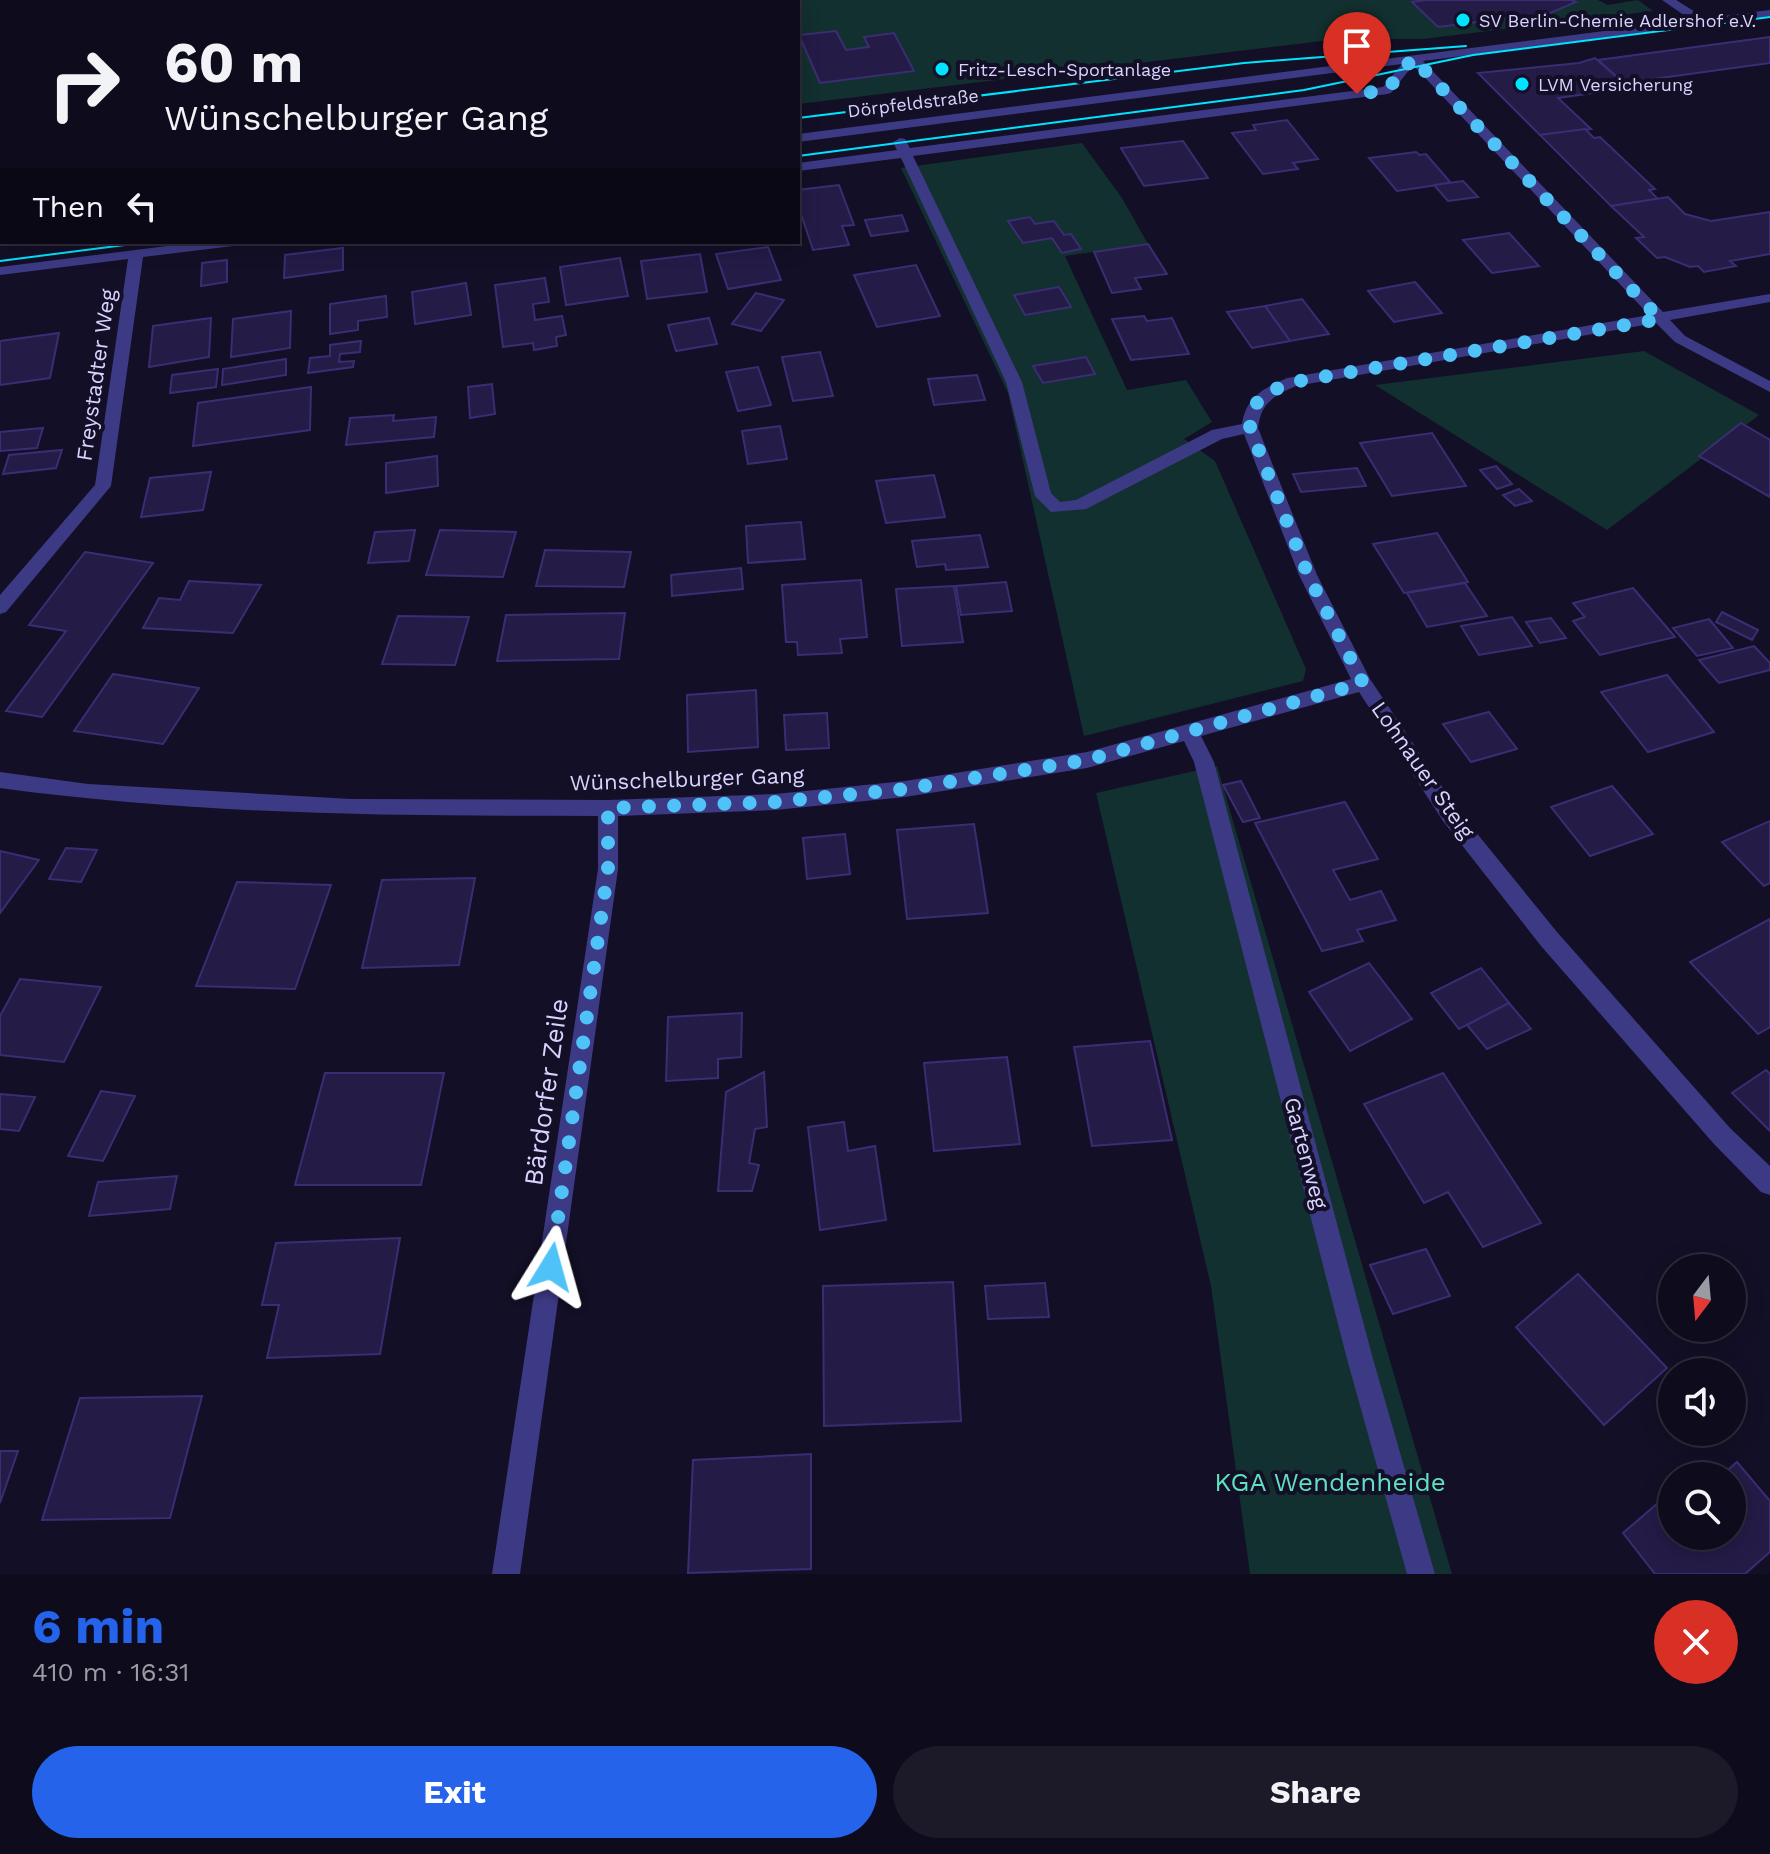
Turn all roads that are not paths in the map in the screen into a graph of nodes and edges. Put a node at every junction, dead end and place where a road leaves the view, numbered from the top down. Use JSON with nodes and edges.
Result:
{"nodes":[{"id":1,"x":1668,"y":0,"type":"edge"},
{"id":2,"x":1770,"y":13,"type":"edge"},
{"id":3,"x":1703,"y":22,"type":"junction"},
{"id":4,"x":1413,"y":58,"type":"junction"},
{"id":5,"x":892,"y":126,"type":"junction"},
{"id":6,"x":800,"y":138,"type":"edge"},
{"id":7,"x":906,"y":153,"type":"junction"},
{"id":8,"x":800,"y":167,"type":"edge"},
{"id":9,"x":218,"y":244,"type":"edge"},
{"id":10,"x":136,"y":255,"type":"junction"},
{"id":11,"x":0,"y":271,"type":"edge"},
{"id":12,"x":1770,"y":298,"type":"edge"},
{"id":13,"x":1660,"y":319,"type":"junction"},
{"id":14,"x":1770,"y":387,"type":"edge"},
{"id":15,"x":1250,"y":428,"type":"junction"},
{"id":16,"x":0,"y":607,"type":"edge"},
{"id":17,"x":1363,"y":683,"type":"junction"},
{"id":18,"x":1189,"y":732,"type":"junction"},
{"id":19,"x":0,"y":780,"type":"edge"},
{"id":20,"x":608,"y":808,"type":"junction"},
{"id":21,"x":1770,"y":1183,"type":"edge"},
{"id":22,"x":506,"y":1574,"type":"edge"},
{"id":23,"x":1421,"y":1574,"type":"edge"}],
"edges":[{"from":1,"to":3,"type":"street"},
{"from":2,"to":3,"type":"street","name":"Dörpfeldstraße"},
{"from":3,"to":4,"type":"street","name":"Dörpfeldstraße"},
{"from":4,"to":5,"type":"street","name":"Dörpfeldstraße"},
{"from":4,"to":7,"type":"street"},
{"from":4,"to":13,"type":"street"},
{"from":5,"to":6,"type":"street","name":"Dörpfeldstraße"},
{"from":5,"to":7,"type":"street"},
{"from":7,"to":8,"type":"street"},
{"from":7,"to":15,"type":"street"},
{"from":9,"to":10,"type":"street"},
{"from":10,"to":11,"type":"street"},
{"from":10,"to":16,"type":"street","name":"Freystadter Weg"},
{"from":12,"to":13,"type":"street"},
{"from":13,"to":14,"type":"street"},
{"from":13,"to":15,"type":"street"},
{"from":15,"to":17,"type":"street","name":"Lohnauer Steig"},
{"from":17,"to":18,"type":"street","name":"Wünschelburger Gang"},
{"from":17,"to":21,"type":"street","name":"Lohnauer Steig"},
{"from":18,"to":20,"type":"street","name":"Wünschelburger Gang"},
{"from":18,"to":23,"type":"street","name":"Gartenweg"},
{"from":19,"to":20,"type":"street","name":"Wünschelburger Gang"},
{"from":20,"to":22,"type":"street","name":"Bärdorfer Zeile"}]}
